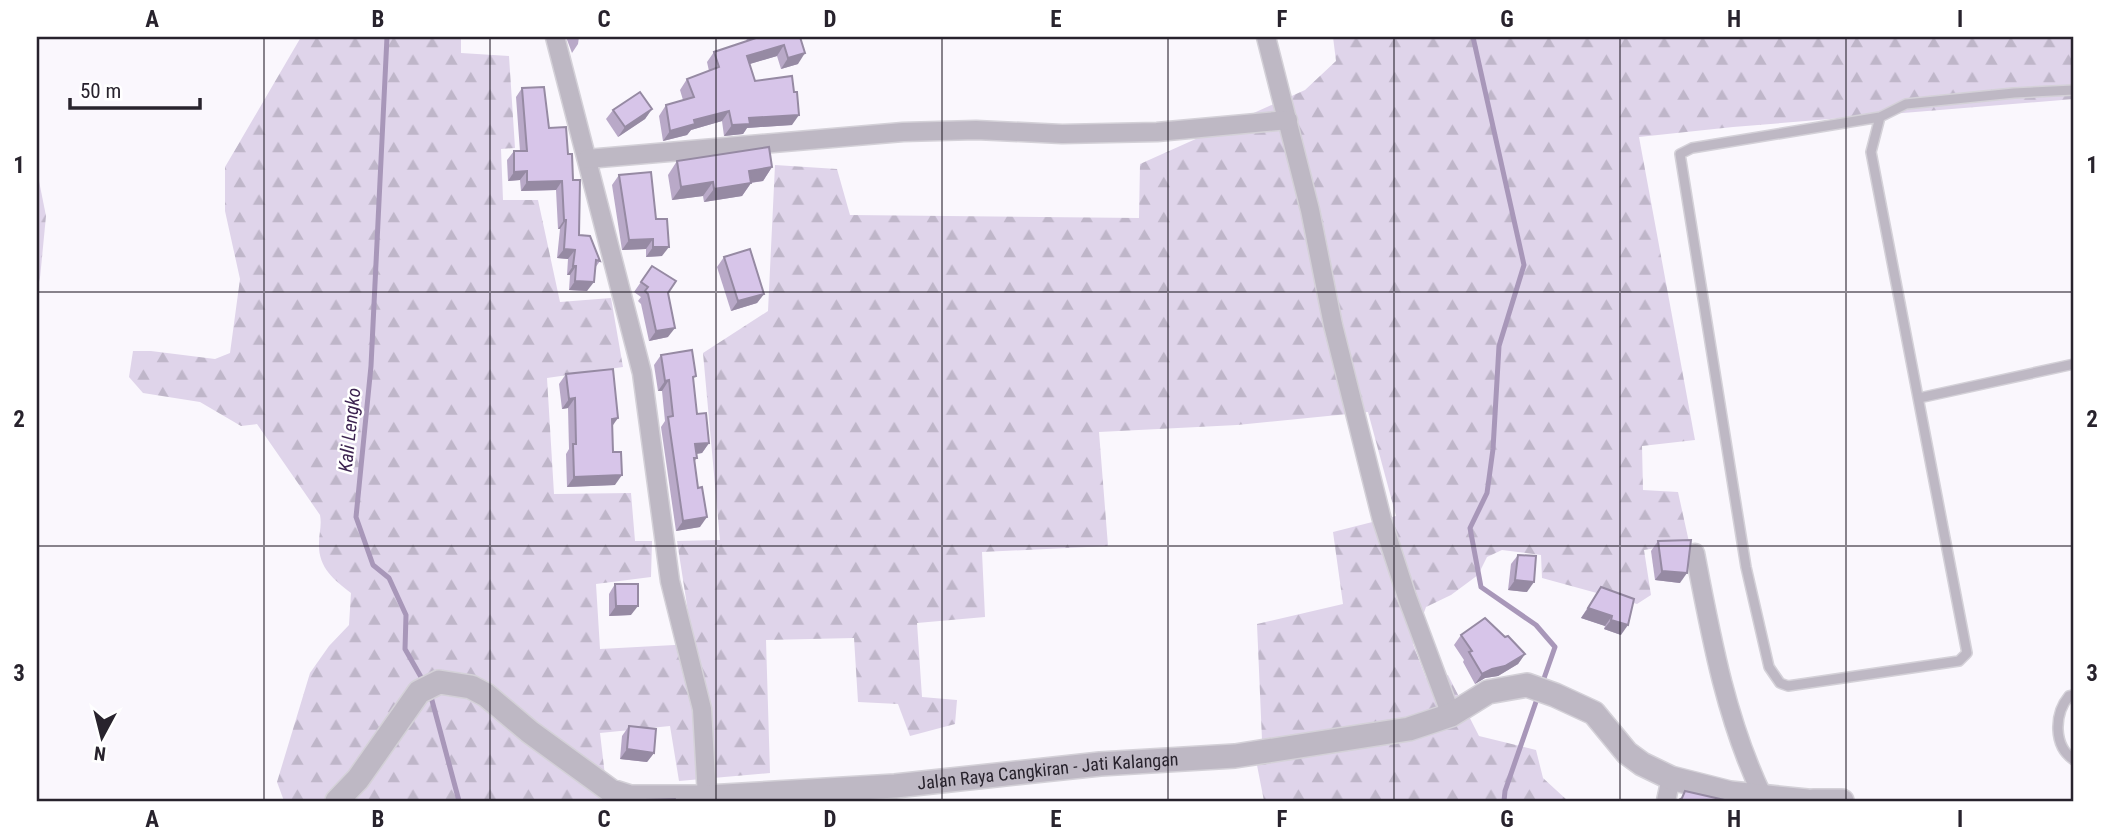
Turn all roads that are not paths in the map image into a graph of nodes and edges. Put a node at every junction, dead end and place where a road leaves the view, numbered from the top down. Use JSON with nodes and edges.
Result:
{"nodes":[{"id":1,"x":555,"y":37,"type":"edge"},
{"id":2,"x":1266,"y":37,"type":"edge"},
{"id":3,"x":2074,"y":90,"type":"edge"},
{"id":4,"x":1880,"y":117,"type":"junction"},
{"id":5,"x":1288,"y":120,"type":"junction"},
{"id":6,"x":587,"y":159,"type":"junction"},
{"id":7,"x":2074,"y":364,"type":"edge"},
{"id":8,"x":1919,"y":398,"type":"junction"},
{"id":9,"x":1695,"y":553,"type":"dead end"},
{"id":10,"x":2074,"y":695,"type":"edge"},
{"id":11,"x":1451,"y":715,"type":"junction"},
{"id":12,"x":2074,"y":760,"type":"edge"},
{"id":13,"x":1671,"y":778,"type":"junction"},
{"id":14,"x":707,"y":797,"type":"junction"},
{"id":15,"x":1763,"y":797,"type":"junction"},
{"id":16,"x":630,"y":799,"type":"edge"},
{"id":17,"x":337,"y":801,"type":"edge"},
{"id":18,"x":1666,"y":801,"type":"edge"},
{"id":19,"x":1807,"y":801,"type":"edge"},
{"id":20,"x":1813,"y":801,"type":"edge"},
{"id":21,"x":1842,"y":801,"type":"edge"}],
"edges":[{"from":1,"to":6,"type":"street"},
{"from":2,"to":5,"type":"street"},
{"from":3,"to":4,"type":"lane"},
{"from":4,"to":8,"type":"lane"},
{"from":4,"to":8,"type":"lane"},
{"from":5,"to":6,"type":"street"},
{"from":5,"to":11,"type":"street"},
{"from":6,"to":14,"type":"street"},
{"from":7,"to":8,"type":"lane"},
{"from":9,"to":15,"type":"street"},
{"from":10,"to":12,"type":"lane"},
{"from":11,"to":13,"type":"street","name":"Jalan Raya Cangkiran - Jati Kalangan"},
{"from":11,"to":14,"type":"street","name":"Jalan Raya Cangkiran - Jati Kalangan"},
{"from":13,"to":15,"type":"street","name":"Jalan Raya Cangkiran - Jati Kalangan"},
{"from":13,"to":18,"type":"street"},
{"from":14,"to":16,"type":"street","name":"Jalan Raya Cangkiran - Jati Kalangan"},
{"from":15,"to":19,"type":"street","name":"Jalan Raya Cangkiran - Jati Kalangan"},
{"from":16,"to":17,"type":"street","name":"Jalan Raya Cangkiran - Jati Kalangan"},
{"from":20,"to":21,"type":"street"}]}
